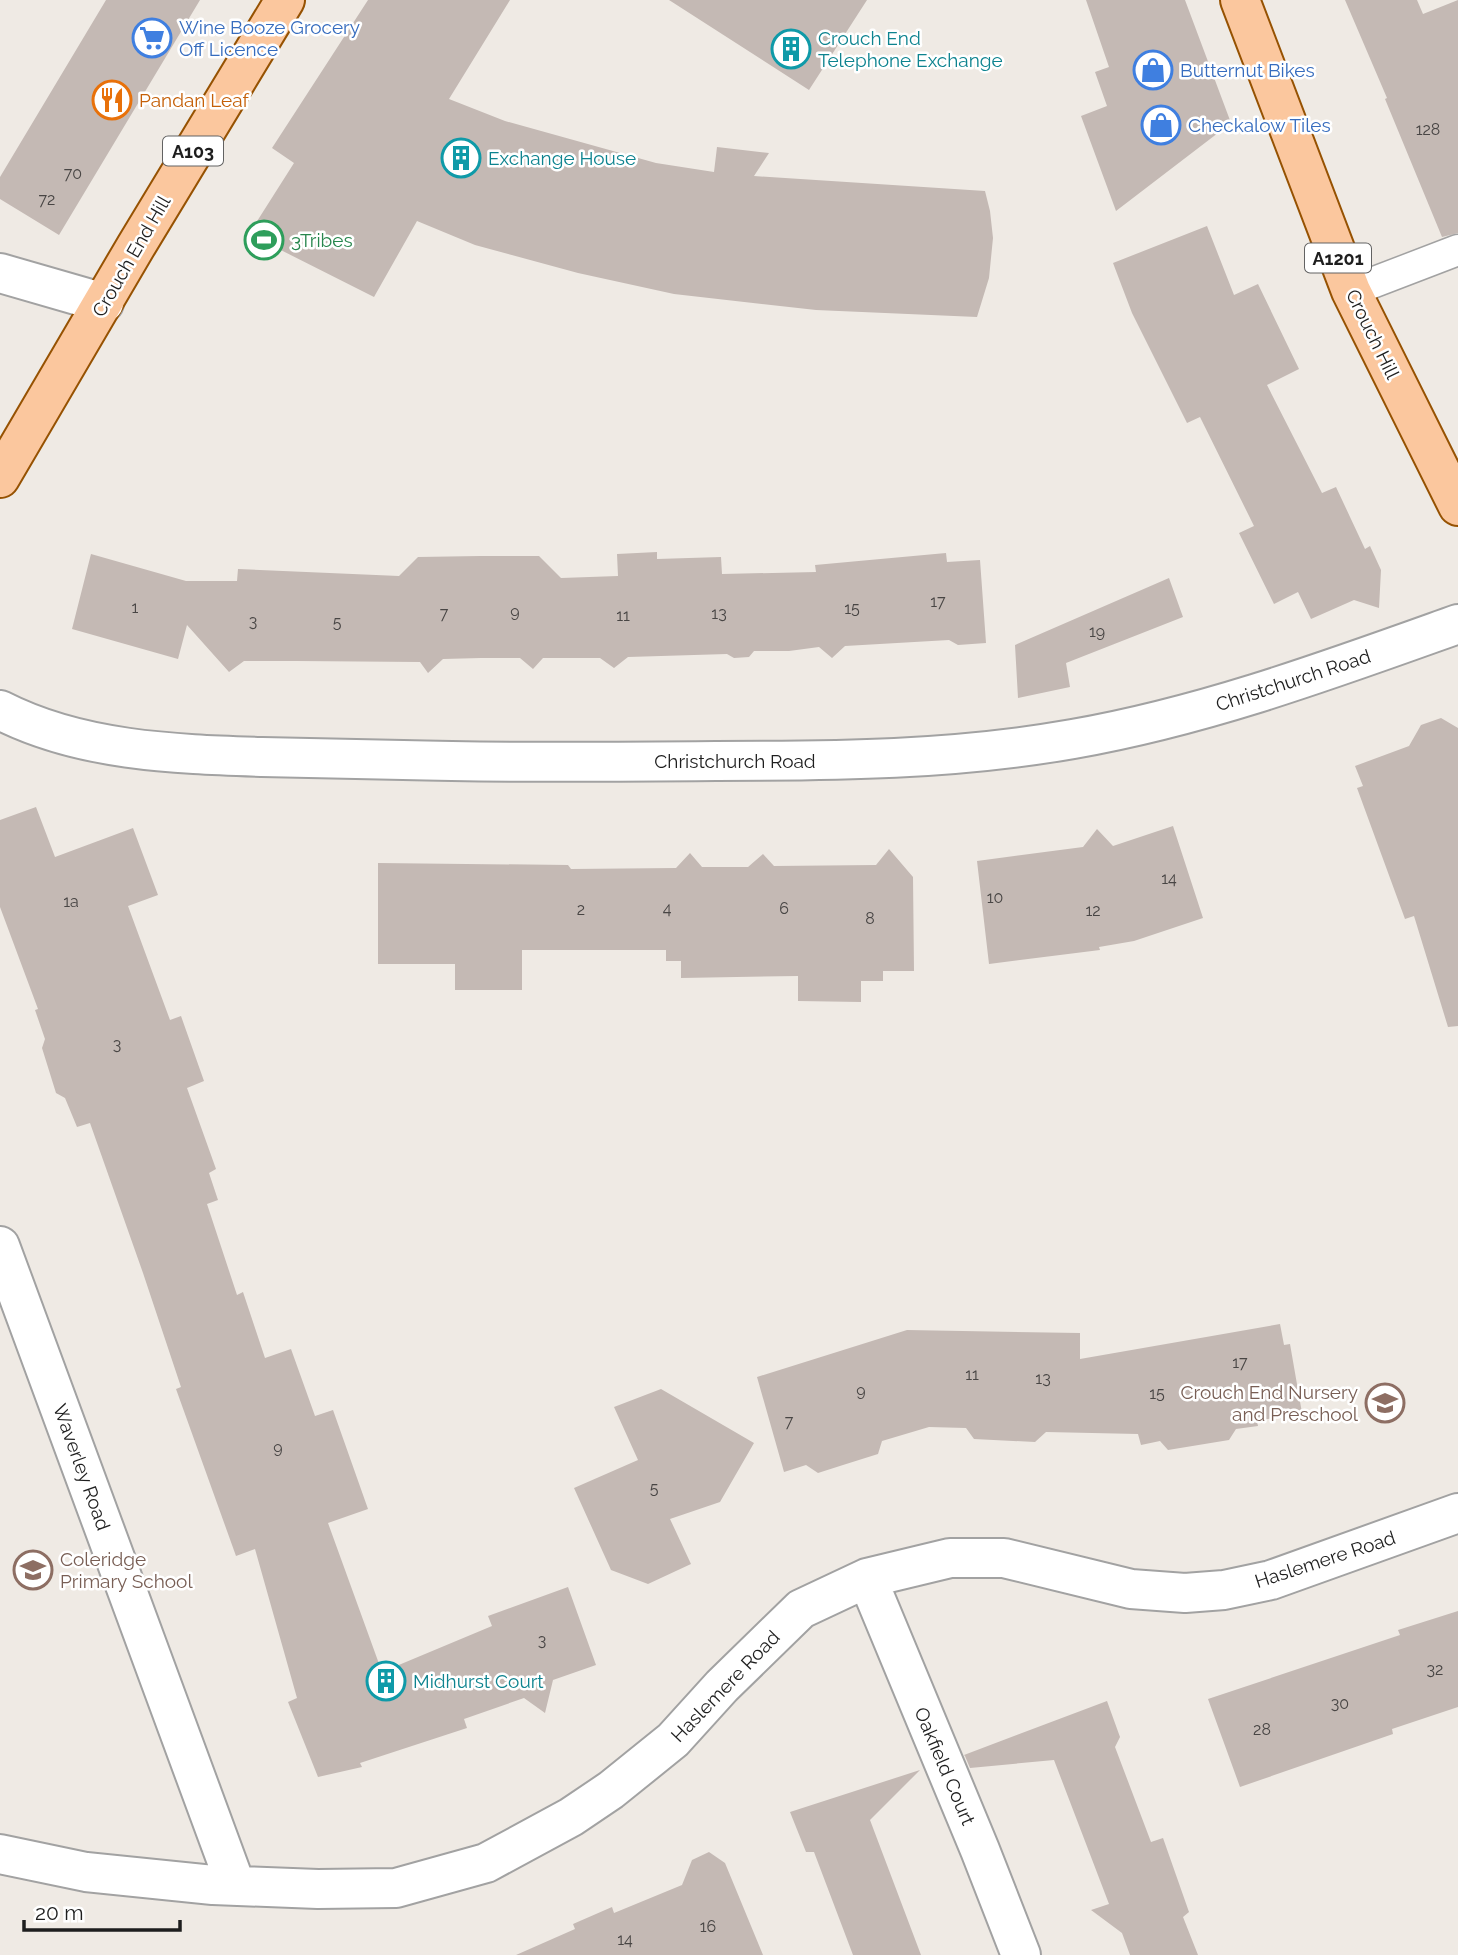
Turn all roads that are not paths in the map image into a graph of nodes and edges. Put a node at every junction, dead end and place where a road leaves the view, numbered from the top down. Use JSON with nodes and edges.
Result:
{"nodes":[{"id":1,"x":285,"y":0,"type":"edge"},
{"id":2,"x":1240,"y":0,"type":"edge"},
{"id":3,"x":1458,"y":250,"type":"edge"},
{"id":4,"x":0,"y":273,"type":"edge"},
{"id":5,"x":1351,"y":291,"type":"junction"},
{"id":6,"x":104,"y":303,"type":"junction"},
{"id":7,"x":0,"y":478,"type":"edge"},
{"id":8,"x":1458,"y":506,"type":"edge"},
{"id":9,"x":1458,"y":624,"type":"edge"},
{"id":10,"x":0,"y":710,"type":"edge"},
{"id":11,"x":0,"y":1246,"type":"edge"},
{"id":12,"x":1458,"y":1513,"type":"edge"},
{"id":13,"x":867,"y":1578,"type":"junction"},
{"id":14,"x":0,"y":1854,"type":"edge"},
{"id":15,"x":236,"y":1886,"type":"junction"},
{"id":16,"x":1021,"y":1955,"type":"edge"}],
"edges":[{"from":1,"to":6,"type":"main road","name":"Crouch End Hill","number":"A103"},
{"from":2,"to":5,"type":"main road","name":"Crouch Hill","number":"A1201"},
{"from":3,"to":5,"type":"lane"},
{"from":4,"to":6,"type":"street"},
{"from":5,"to":8,"type":"main road","name":"Crouch Hill","number":"A1201"},
{"from":6,"to":7,"type":"main road","name":"Crouch End Hill","number":"A103"},
{"from":9,"to":10,"type":"street","name":"Christchurch Road"},
{"from":11,"to":15,"type":"street","name":"Waverley Road"},
{"from":12,"to":13,"type":"street","name":"Haslemere Road"},
{"from":13,"to":15,"type":"street","name":"Haslemere Road"},
{"from":13,"to":16,"type":"street","name":"Oakfield Court"},
{"from":14,"to":15,"type":"street","name":"Haslemere Road"}]}
